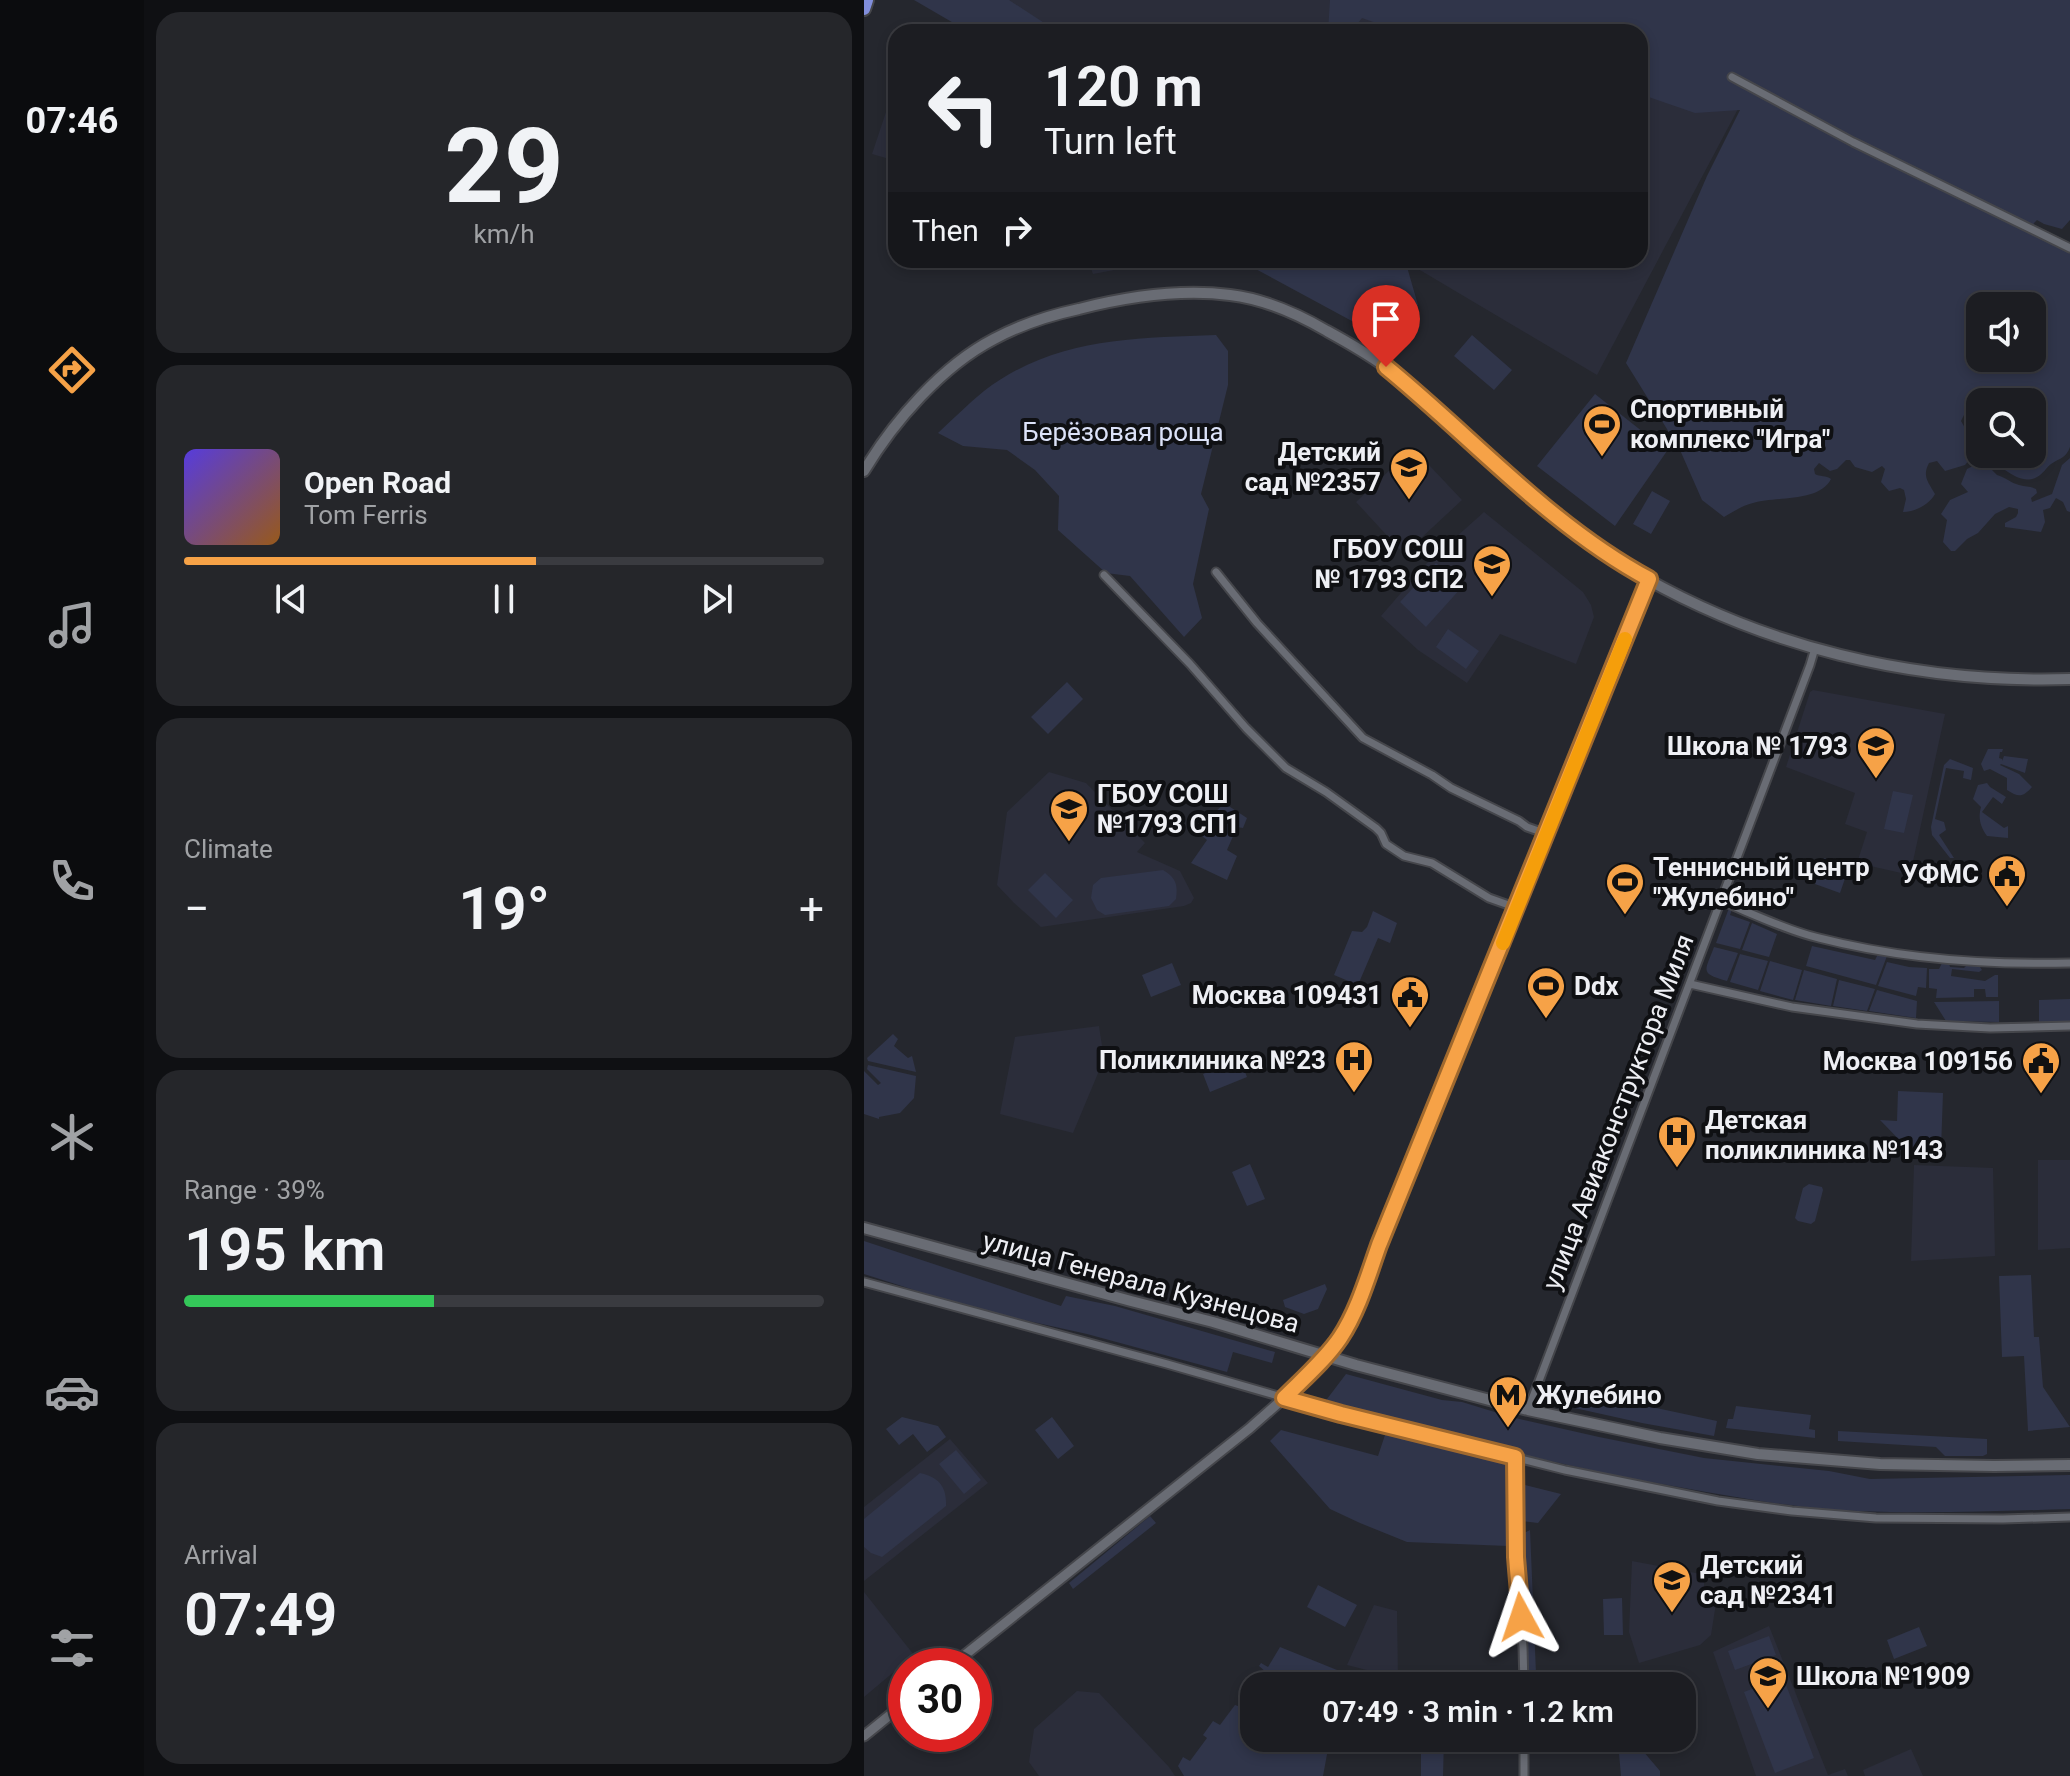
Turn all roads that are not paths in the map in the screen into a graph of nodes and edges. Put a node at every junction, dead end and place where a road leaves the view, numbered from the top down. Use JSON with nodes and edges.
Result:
{"nodes":[{"id":1,"x":867,"y":0,"type":"edge"},
{"id":2,"x":864,"y":9,"type":"edge"},
{"id":3,"x":1732,"y":77,"type":"dead end"},
{"id":4,"x":2070,"y":248,"type":"edge"},
{"id":5,"x":864,"y":471,"type":"edge"},
{"id":6,"x":1216,"y":572,"type":"dead end"},
{"id":7,"x":1104,"y":575,"type":"dead end"},
{"id":8,"x":1649,"y":579,"type":"junction"},
{"id":9,"x":1815,"y":648,"type":"junction"},
{"id":10,"x":2070,"y":679,"type":"edge"},
{"id":11,"x":1547,"y":834,"type":"junction"},
{"id":12,"x":1721,"y":901,"type":"junction"},
{"id":13,"x":1517,"y":908,"type":"junction"},
{"id":14,"x":2070,"y":963,"type":"edge"},
{"id":15,"x":1690,"y":984,"type":"junction"},
{"id":16,"x":2070,"y":1026,"type":"edge"},
{"id":17,"x":864,"y":1228,"type":"edge"},
{"id":18,"x":864,"y":1282,"type":"edge"},
{"id":19,"x":1326,"y":1356,"type":"junction"},
{"id":20,"x":1284,"y":1398,"type":"junction"},
{"id":21,"x":1528,"y":1410,"type":"junction"},
{"id":22,"x":1515,"y":1457,"type":"junction"},
{"id":23,"x":2070,"y":1465,"type":"edge"},
{"id":24,"x":2070,"y":1517,"type":"edge"},
{"id":25,"x":974,"y":1648,"type":"edge"},
{"id":26,"x":1524,"y":1672,"type":"edge"},
{"id":27,"x":888,"y":1717,"type":"edge"},
{"id":28,"x":864,"y":1736,"type":"edge"},
{"id":29,"x":1524,"y":1752,"type":"edge"},
{"id":30,"x":1524,"y":1776,"type":"edge"}],
"edges":[{"from":1,"to":2,"type":"highway"},
{"from":3,"to":4,"type":"street"},
{"from":5,"to":8,"type":"main road"},
{"from":6,"to":11,"type":"street"},
{"from":7,"to":13,"type":"street"},
{"from":8,"to":9,"type":"main road"},
{"from":8,"to":11,"type":"street"},
{"from":9,"to":10,"type":"main road"},
{"from":9,"to":12,"type":"street","name":"улица Авиаконструктора Миля"},
{"from":11,"to":13,"type":"street"},
{"from":12,"to":14,"type":"street"},
{"from":12,"to":15,"type":"street","name":"улица Авиаконструктора Миля"},
{"from":13,"to":19,"type":"street"},
{"from":15,"to":16,"type":"street"},
{"from":15,"to":21,"type":"street","name":"улица Авиаконструктора Миля"},
{"from":17,"to":19,"type":"main road","name":"улица Генерала Кузнецова"},
{"from":18,"to":20,"type":"street"},
{"from":19,"to":20,"type":"street"},
{"from":19,"to":21,"type":"main road","name":"улица Генерала Кузнецова"},
{"from":20,"to":22,"type":"street"},
{"from":20,"to":25,"type":"street"},
{"from":21,"to":23,"type":"main road","name":"улица Генерала Кузнецова"},
{"from":22,"to":24,"type":"street"},
{"from":22,"to":26,"type":"street"},
{"from":27,"to":28,"type":"street"},
{"from":29,"to":30,"type":"street"}]}
